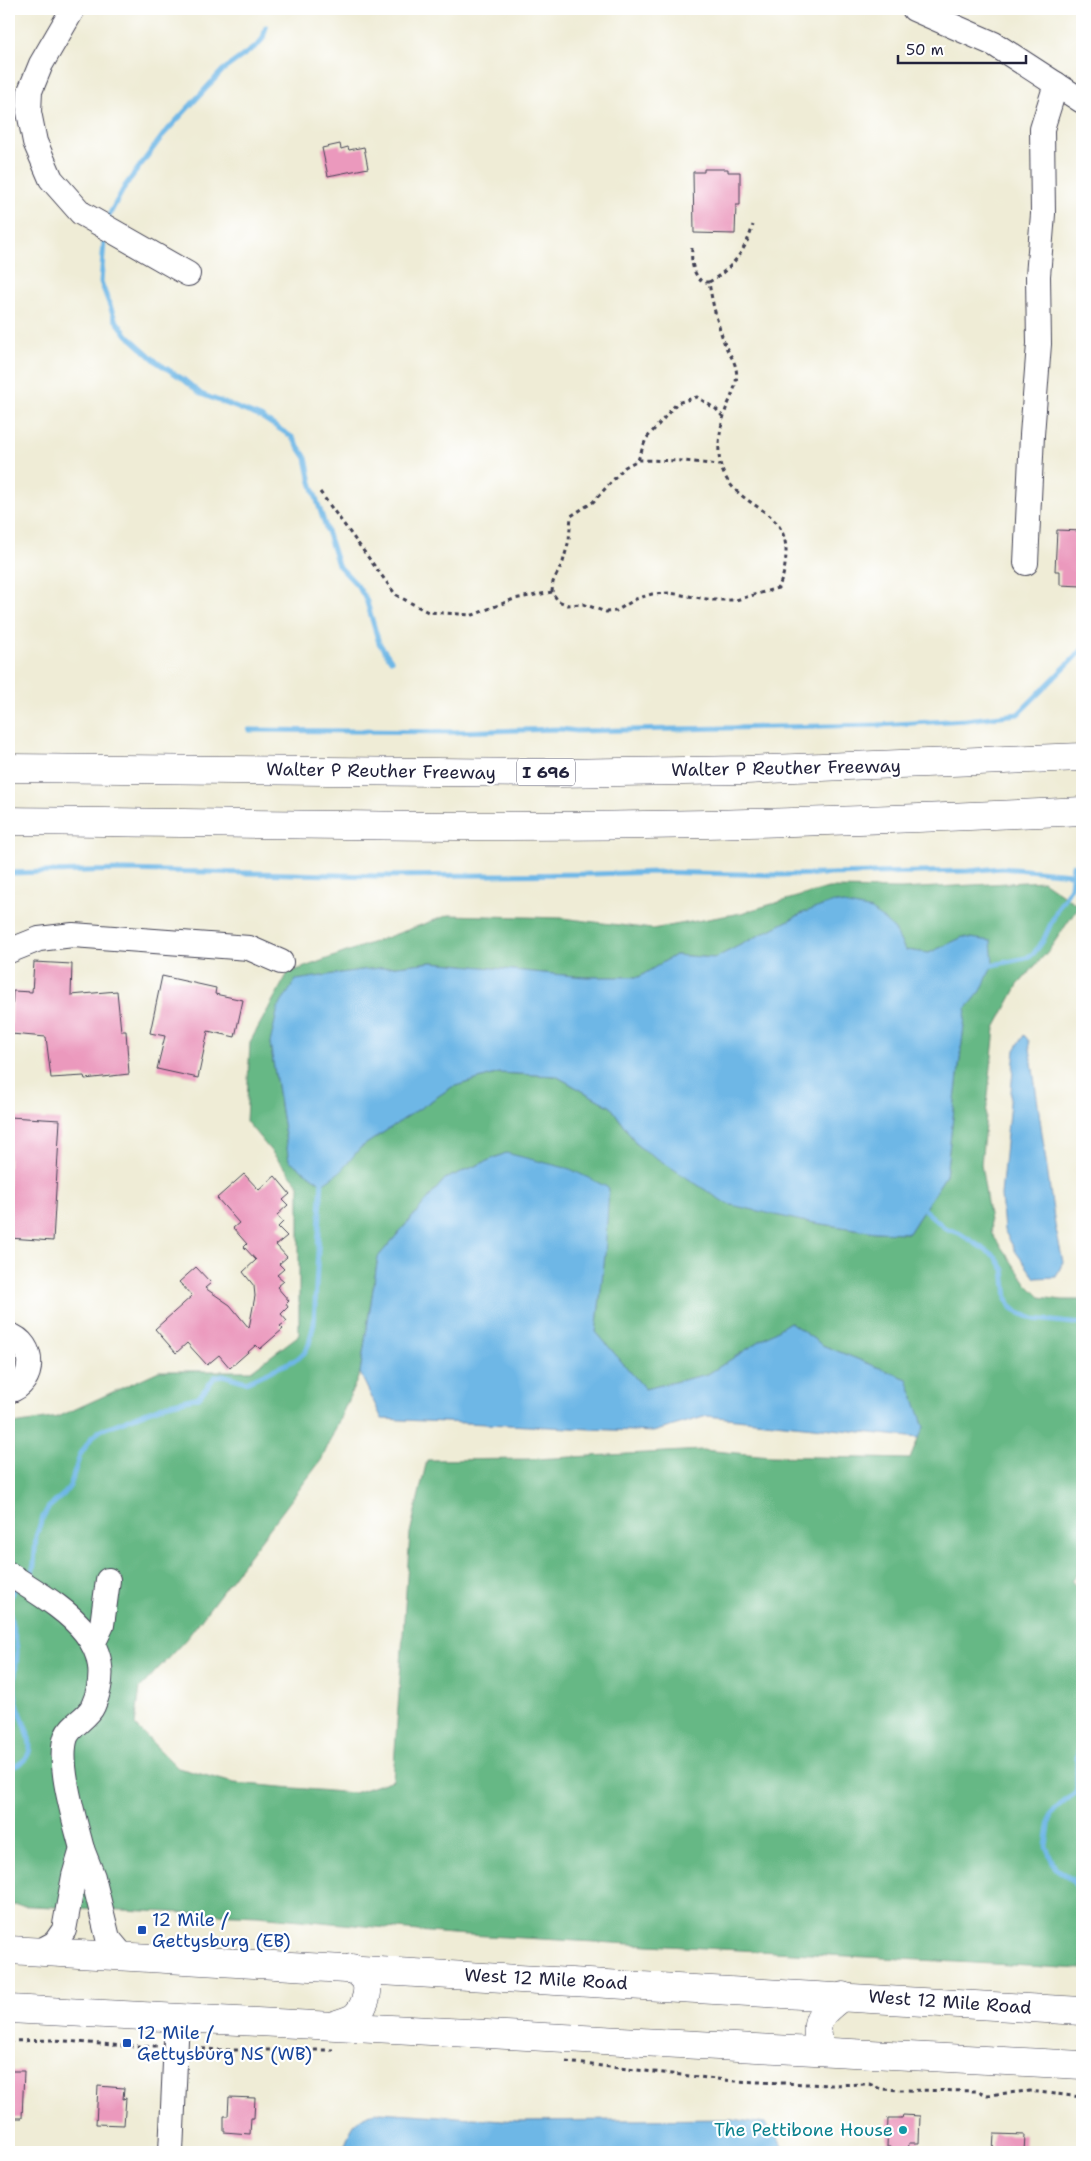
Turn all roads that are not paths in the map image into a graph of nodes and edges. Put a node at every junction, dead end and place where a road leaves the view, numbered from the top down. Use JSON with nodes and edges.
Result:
{"nodes":[{"id":1,"x":73,"y":9,"type":"edge"},
{"id":2,"x":914,"y":9,"type":"edge"},
{"id":3,"x":1056,"y":84,"type":"junction"},
{"id":4,"x":1082,"y":101,"type":"edge"},
{"id":5,"x":188,"y":274,"type":"dead end"},
{"id":6,"x":1026,"y":563,"type":"dead end"},
{"id":7,"x":1082,"y":757,"type":"edge"},
{"id":8,"x":9,"y":768,"type":"edge"},
{"id":9,"x":1082,"y":811,"type":"edge"},
{"id":10,"x":9,"y":821,"type":"edge"},
{"id":11,"x":9,"y":952,"type":"edge"},
{"id":12,"x":281,"y":962,"type":"dead end"},
{"id":13,"x":9,"y":1335,"type":"edge"},
{"id":14,"x":9,"y":1391,"type":"edge"},
{"id":15,"x":9,"y":1574,"type":"edge"},
{"id":16,"x":108,"y":1580,"type":"dead end"},
{"id":17,"x":92,"y":1644,"type":"junction"},
{"id":18,"x":82,"y":1849,"type":"junction"},
{"id":19,"x":9,"y":1950,"type":"edge"},
{"id":20,"x":40,"y":1951,"type":"junction"},
{"id":21,"x":123,"y":1956,"type":"junction"},
{"id":22,"x":352,"y":1968,"type":"junction"},
{"id":23,"x":843,"y":1996,"type":"junction"},
{"id":24,"x":9,"y":2009,"type":"edge"},
{"id":25,"x":1082,"y":2011,"type":"edge"},
{"id":26,"x":177,"y":2018,"type":"junction"},
{"id":27,"x":338,"y":2038,"type":"junction"},
{"id":28,"x":822,"y":2050,"type":"junction"},
{"id":29,"x":1082,"y":2066,"type":"edge"},
{"id":30,"x":171,"y":2152,"type":"edge"}],
"edges":[{"from":1,"to":5,"type":"street"},
{"from":2,"to":3,"type":"street"},
{"from":3,"to":4,"type":"street"},
{"from":3,"to":6,"type":"street"},
{"from":7,"to":8,"type":"main road","name":"Walter P Reuther Freeway","number":"I 696"},
{"from":9,"to":10,"type":"main road"},
{"from":11,"to":12,"type":"street"},
{"from":13,"to":14,"type":"street"},
{"from":15,"to":17,"type":"street"},
{"from":16,"to":17,"type":"street"},
{"from":17,"to":18,"type":"street"},
{"from":18,"to":20,"type":"street"},
{"from":18,"to":21,"type":"street"},
{"from":19,"to":20,"type":"main road","name":"West 12 Mile Road"},
{"from":20,"to":21,"type":"main road","name":"West 12 Mile Road"},
{"from":21,"to":22,"type":"main road","name":"West 12 Mile Road"},
{"from":22,"to":23,"type":"main road","name":"West 12 Mile Road"},
{"from":22,"to":27,"type":"main road"},
{"from":23,"to":25,"type":"main road","name":"West 12 Mile Road"},
{"from":23,"to":28,"type":"main road"},
{"from":24,"to":26,"type":"main road"},
{"from":26,"to":27,"type":"main road"},
{"from":26,"to":30,"type":"street"},
{"from":27,"to":28,"type":"main road"},
{"from":28,"to":29,"type":"main road"}]}
